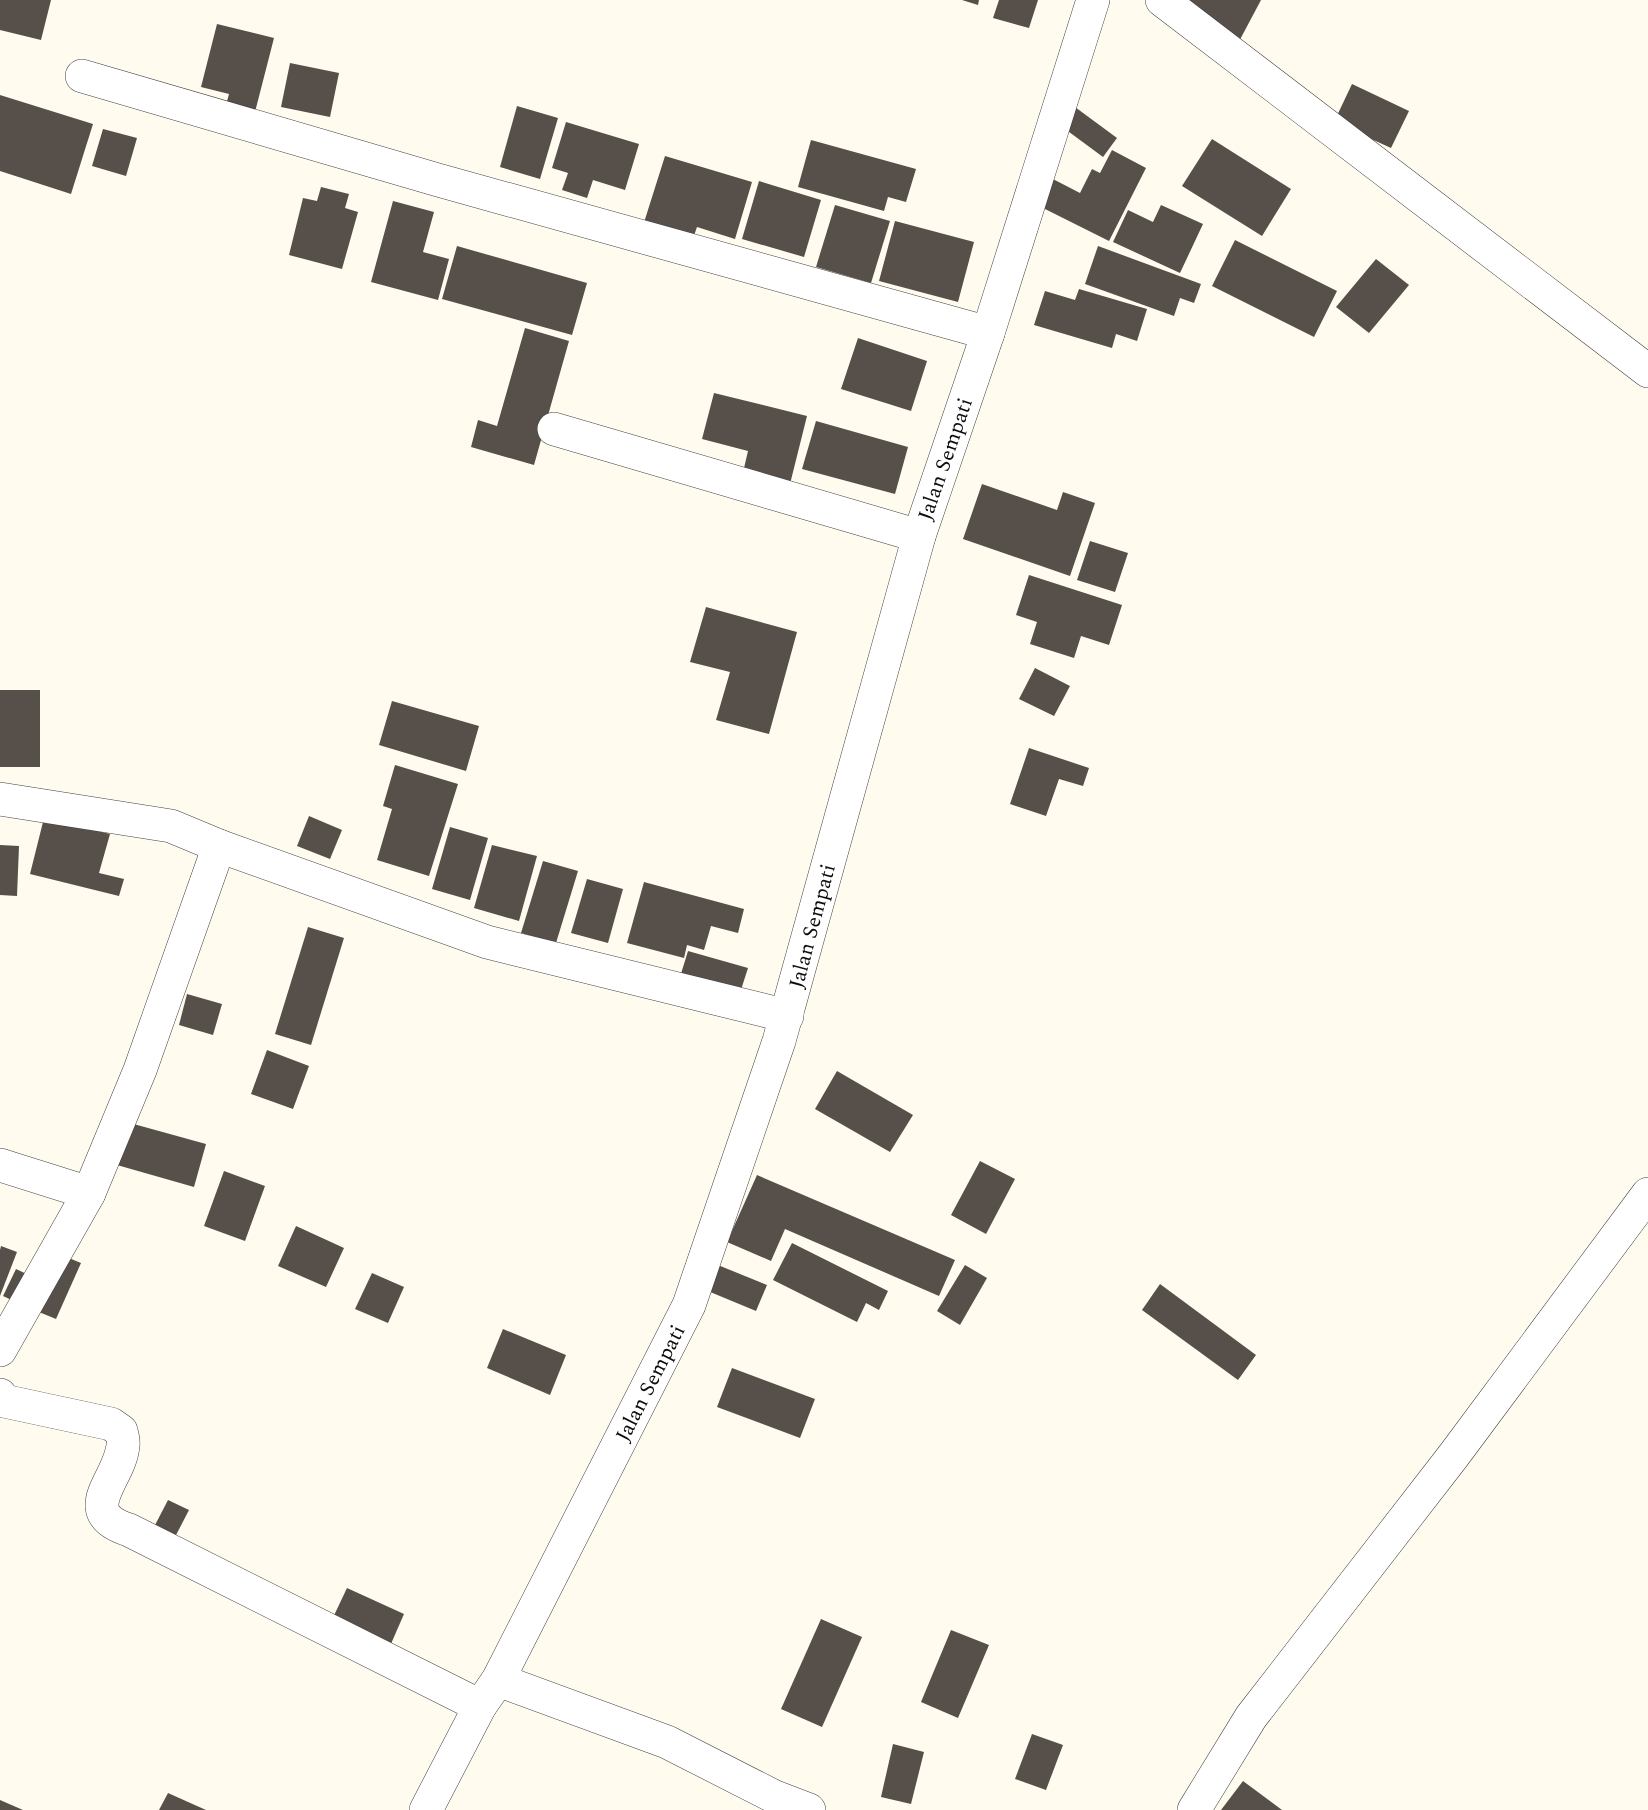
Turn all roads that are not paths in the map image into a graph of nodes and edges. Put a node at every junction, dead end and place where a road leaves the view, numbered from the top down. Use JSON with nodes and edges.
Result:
{"nodes":[{"id":1,"x":1093,"y":0,"type":"edge"},
{"id":2,"x":1162,"y":0,"type":"edge"},
{"id":3,"x":82,"y":76,"type":"dead end"},
{"id":4,"x":988,"y":333,"type":"junction"},
{"id":5,"x":1648,"y":371,"type":"edge"},
{"id":6,"x":554,"y":429,"type":"dead end"},
{"id":7,"x":919,"y":536,"type":"junction"},
{"id":8,"x":0,"y":799,"type":"edge"},
{"id":9,"x":219,"y":846,"type":"junction"},
{"id":10,"x":787,"y":1016,"type":"junction"},
{"id":11,"x":0,"y":1165,"type":"edge"},
{"id":12,"x":89,"y":1193,"type":"junction"},
{"id":13,"x":1648,"y":1194,"type":"edge"},
{"id":14,"x":0,"y":1350,"type":"edge"},
{"id":15,"x":0,"y":1395,"type":"edge"},
{"id":16,"x":489,"y":1693,"type":"junction"},
{"id":17,"x":426,"y":1810,"type":"edge"},
{"id":18,"x":809,"y":1810,"type":"edge"},
{"id":19,"x":1194,"y":1810,"type":"edge"}],
"edges":[{"from":1,"to":4,"type":"street","name":"Jalan Sempati"},
{"from":2,"to":5,"type":"street"},
{"from":3,"to":4,"type":"street"},
{"from":4,"to":7,"type":"street","name":"Jalan Sempati"},
{"from":6,"to":7,"type":"street"},
{"from":7,"to":10,"type":"street","name":"Jalan Sempati"},
{"from":8,"to":9,"type":"street"},
{"from":9,"to":10,"type":"street"},
{"from":9,"to":12,"type":"street"},
{"from":10,"to":16,"type":"street","name":"Jalan Sempati"},
{"from":11,"to":12,"type":"street"},
{"from":12,"to":14,"type":"street"},
{"from":13,"to":19,"type":"street"},
{"from":15,"to":16,"type":"street"},
{"from":16,"to":17,"type":"street","name":"Jalan Sempati"},
{"from":16,"to":18,"type":"street"}]}
